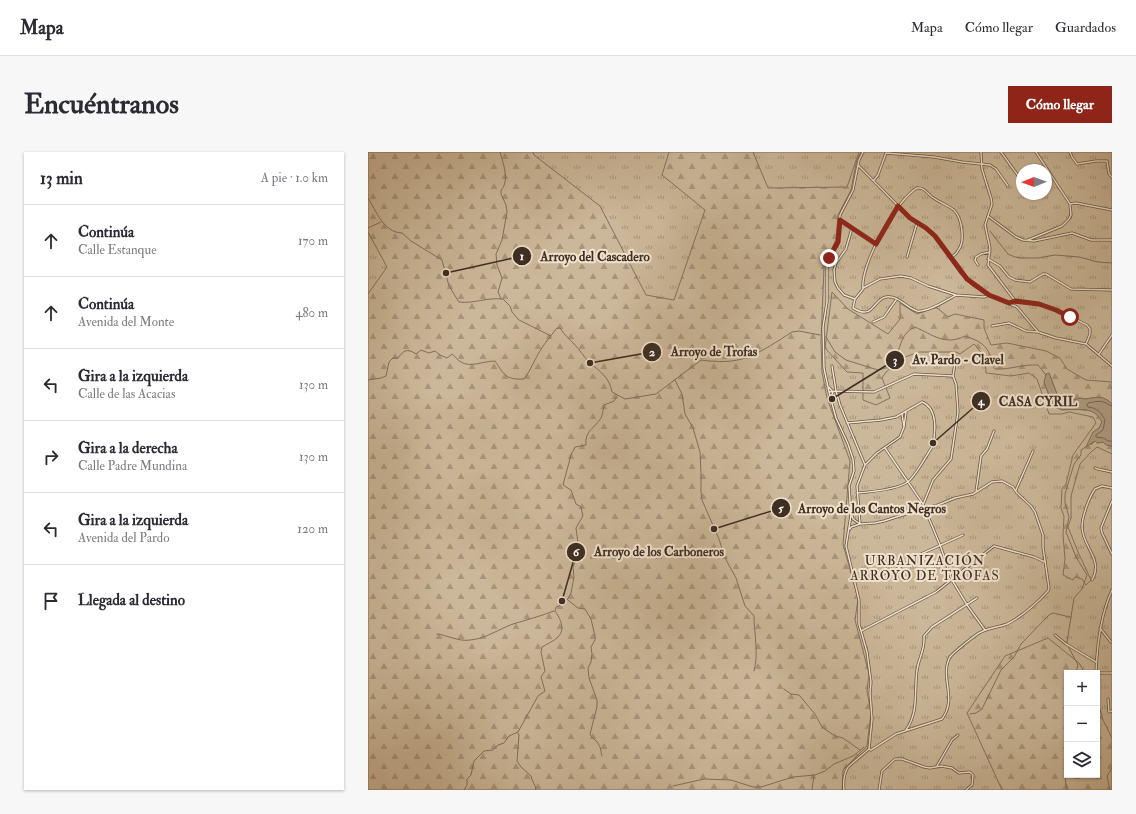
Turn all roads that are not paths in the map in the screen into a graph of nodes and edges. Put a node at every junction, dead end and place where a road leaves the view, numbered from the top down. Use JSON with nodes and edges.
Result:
{"nodes":[{"id":1,"x":863,"y":152,"type":"edge"},
{"id":2,"x":886,"y":152,"type":"edge"},
{"id":3,"x":981,"y":152,"type":"edge"},
{"id":4,"x":1001,"y":152,"type":"edge"},
{"id":5,"x":1036,"y":152,"type":"edge"},
{"id":6,"x":1070,"y":152,"type":"edge"},
{"id":7,"x":981,"y":164,"type":"junction"},
{"id":8,"x":858,"y":165,"type":"junction"},
{"id":9,"x":1016,"y":172,"type":"edge"},
{"id":10,"x":1112,"y":177,"type":"edge"},
{"id":11,"x":874,"y":180,"type":"junction"},
{"id":12,"x":1008,"y":186,"type":"dead end"},
{"id":13,"x":1070,"y":204,"type":"junction"},
{"id":14,"x":898,"y":206,"type":"junction"},
{"id":15,"x":1112,"y":210,"type":"edge"},
{"id":16,"x":988,"y":216,"type":"junction"},
{"id":17,"x":840,"y":220,"type":"junction"},
{"id":18,"x":917,"y":223,"type":"junction"},
{"id":19,"x":852,"y":228,"type":"junction"},
{"id":20,"x":1034,"y":238,"type":"junction"},
{"id":21,"x":1026,"y":240,"type":"junction"},
{"id":22,"x":1038,"y":240,"type":"junction"},
{"id":23,"x":1112,"y":240,"type":"edge"},
{"id":24,"x":876,"y":244,"type":"junction"},
{"id":25,"x":990,"y":252,"type":"junction"},
{"id":26,"x":906,"y":258,"type":"dead end"},
{"id":27,"x":950,"y":258,"type":"junction"},
{"id":28,"x":988,"y":259,"type":"junction"},
{"id":29,"x":978,"y":265,"type":"dead end"},
{"id":30,"x":863,"y":289,"type":"junction"},
{"id":31,"x":1112,"y":290,"type":"edge"},
{"id":32,"x":956,"y":295,"type":"junction"},
{"id":33,"x":989,"y":295,"type":"junction"},
{"id":34,"x":855,"y":299,"type":"junction"},
{"id":35,"x":897,"y":299,"type":"junction"},
{"id":36,"x":1014,"y":300,"type":"junction"},
{"id":37,"x":1009,"y":303,"type":"junction"},
{"id":38,"x":1013,"y":303,"type":"junction"},
{"id":39,"x":1017,"y":303,"type":"junction"},
{"id":40,"x":1014,"y":306,"type":"junction"},
{"id":41,"x":1018,"y":308,"type":"junction"},
{"id":42,"x":873,"y":322,"type":"dead end"},
{"id":43,"x":992,"y":326,"type":"dead end"},
{"id":44,"x":1035,"y":329,"type":"junction"},
{"id":45,"x":1033,"y":332,"type":"junction"},
{"id":46,"x":1038,"y":332,"type":"junction"},
{"id":47,"x":1112,"y":335,"type":"edge"},
{"id":48,"x":1086,"y":344,"type":"junction"},
{"id":49,"x":1099,"y":354,"type":"junction"},
{"id":50,"x":962,"y":360,"type":"dead end"},
{"id":51,"x":832,"y":366,"type":"dead end"},
{"id":52,"x":1112,"y":366,"type":"edge"},
{"id":53,"x":953,"y":376,"type":"junction"},
{"id":54,"x":826,"y":383,"type":"junction"},
{"id":55,"x":834,"y":391,"type":"junction"},
{"id":56,"x":829,"y":392,"type":"junction"},
{"id":57,"x":830,"y":399,"type":"junction"},
{"id":58,"x":906,"y":412,"type":"junction"},
{"id":59,"x":902,"y":414,"type":"junction"},
{"id":60,"x":847,"y":423,"type":"junction"},
{"id":61,"x":904,"y":427,"type":"junction"},
{"id":62,"x":994,"y":431,"type":"dead end"},
{"id":63,"x":885,"y":448,"type":"junction"},
{"id":64,"x":1032,"y":451,"type":"dead end"},
{"id":65,"x":865,"y":465,"type":"junction"},
{"id":66,"x":1095,"y":468,"type":"dead end"},
{"id":67,"x":1112,"y":472,"type":"edge"},
{"id":68,"x":908,"y":483,"type":"junction"},
{"id":69,"x":1112,"y":488,"type":"edge"},
{"id":70,"x":1016,"y":490,"type":"junction"},
{"id":71,"x":976,"y":492,"type":"junction"},
{"id":72,"x":857,"y":493,"type":"junction"},
{"id":73,"x":1112,"y":501,"type":"edge"},
{"id":74,"x":923,"y":505,"type":"junction"},
{"id":75,"x":925,"y":508,"type":"junction"},
{"id":76,"x":851,"y":515,"type":"junction"},
{"id":77,"x":856,"y":522,"type":"junction"},
{"id":78,"x":850,"y":523,"type":"junction"},
{"id":79,"x":854,"y":524,"type":"junction"},
{"id":80,"x":860,"y":524,"type":"junction"},
{"id":81,"x":963,"y":535,"type":"dead end"},
{"id":82,"x":846,"y":543,"type":"junction"},
{"id":83,"x":940,"y":545,"type":"junction"},
{"id":84,"x":1112,"y":554,"type":"edge"},
{"id":85,"x":1045,"y":562,"type":"junction"},
{"id":86,"x":854,"y":579,"type":"junction"},
{"id":87,"x":952,"y":580,"type":"junction"},
{"id":88,"x":1092,"y":580,"type":"dead end"},
{"id":89,"x":1112,"y":590,"type":"edge"},
{"id":90,"x":977,"y":598,"type":"dead end"},
{"id":91,"x":967,"y":605,"type":"junction"},
{"id":92,"x":1100,"y":628,"type":"junction"},
{"id":93,"x":986,"y":630,"type":"junction"},
{"id":94,"x":861,"y":631,"type":"junction"},
{"id":95,"x":1054,"y":635,"type":"dead end"},
{"id":96,"x":1111,"y":642,"type":"edge"},
{"id":97,"x":1096,"y":662,"type":"junction"},
{"id":98,"x":1097,"y":670,"type":"edge"},
{"id":99,"x":1100,"y":673,"type":"edge"},
{"id":100,"x":1112,"y":673,"type":"edge"},
{"id":101,"x":1108,"y":699,"type":"dead end"},
{"id":102,"x":1112,"y":712,"type":"edge"},
{"id":103,"x":906,"y":730,"type":"junction"},
{"id":104,"x":958,"y":735,"type":"dead end"},
{"id":105,"x":869,"y":749,"type":"junction"},
{"id":106,"x":937,"y":766,"type":"junction"},
{"id":107,"x":844,"y":790,"type":"edge"},
{"id":108,"x":879,"y":790,"type":"edge"},
{"id":109,"x":966,"y":790,"type":"edge"}],
"edges":[{"from":1,"to":8,"type":"street"},
{"from":2,"to":7,"type":"street"},
{"from":2,"to":11,"type":"street"},
{"from":3,"to":7,"type":"street"},
{"from":4,"to":9,"type":"street"},
{"from":5,"to":13,"type":"street"},
{"from":6,"to":10,"type":"street"},
{"from":7,"to":12,"type":"street"},
{"from":7,"to":16,"type":"street"},
{"from":8,"to":11,"type":"street"},
{"from":8,"to":17,"type":"street"},
{"from":11,"to":14,"type":"street"},
{"from":13,"to":15,"type":"street"},
{"from":13,"to":20,"type":"street"},
{"from":14,"to":18,"type":"street"},
{"from":14,"to":24,"type":"street"},
{"from":14,"to":27,"type":"street"},
{"from":16,"to":21,"type":"street"},
{"from":16,"to":25,"type":"street"},
{"from":17,"to":19,"type":"street"},
{"from":17,"to":54,"type":"street"},
{"from":18,"to":26,"type":"street"},
{"from":18,"to":27,"type":"street"},
{"from":19,"to":24,"type":"street"},
{"from":19,"to":34,"type":"street"},
{"from":20,"to":21,"type":"street"},
{"from":20,"to":22,"type":"street"},
{"from":21,"to":22,"type":"street"},
{"from":22,"to":23,"type":"street"},
{"from":24,"to":30,"type":"street"},
{"from":25,"to":28,"type":"street"},
{"from":25,"to":29,"type":"street"},
{"from":27,"to":33,"type":"street"},
{"from":28,"to":31,"type":"street"},
{"from":28,"to":36,"type":"street"},
{"from":30,"to":32,"type":"street"},
{"from":30,"to":34,"type":"street"},
{"from":32,"to":33,"type":"street"},
{"from":32,"to":35,"type":"street"},
{"from":33,"to":37,"type":"street"},
{"from":34,"to":35,"type":"street"},
{"from":35,"to":42,"type":"street"},
{"from":36,"to":38,"type":"street"},
{"from":36,"to":39,"type":"street"},
{"from":37,"to":38,"type":"street"},
{"from":37,"to":40,"type":"street"},
{"from":38,"to":39,"type":"street"},
{"from":38,"to":40,"type":"street"},
{"from":39,"to":40,"type":"street"},
{"from":39,"to":41,"type":"street"},
{"from":39,"to":48,"type":"street"},
{"from":40,"to":41,"type":"street"},
{"from":41,"to":44,"type":"street"},
{"from":43,"to":45,"type":"street"},
{"from":44,"to":45,"type":"street"},
{"from":44,"to":46,"type":"street"},
{"from":45,"to":46,"type":"street"},
{"from":46,"to":48,"type":"street"},
{"from":47,"to":49,"type":"street"},
{"from":48,"to":49,"type":"street"},
{"from":49,"to":52,"type":"street"},
{"from":50,"to":53,"type":"street"},
{"from":51,"to":55,"type":"street"},
{"from":53,"to":55,"type":"street"},
{"from":53,"to":74,"type":"street"},
{"from":54,"to":55,"type":"street"},
{"from":54,"to":56,"type":"street"},
{"from":55,"to":56,"type":"street"},
{"from":55,"to":57,"type":"street"},
{"from":55,"to":60,"type":"street"},
{"from":56,"to":57,"type":"street"},
{"from":57,"to":76,"type":"street"},
{"from":58,"to":59,"type":"street"},
{"from":58,"to":61,"type":"street"},
{"from":58,"to":68,"type":"street"},
{"from":59,"to":60,"type":"street"},
{"from":59,"to":61,"type":"street"},
{"from":60,"to":65,"type":"street"},
{"from":61,"to":63,"type":"street"},
{"from":62,"to":71,"type":"street"},
{"from":63,"to":65,"type":"street"},
{"from":63,"to":68,"type":"street"},
{"from":64,"to":70,"type":"street"},
{"from":65,"to":72,"type":"street"},
{"from":66,"to":67,"type":"street"},
{"from":68,"to":72,"type":"street"},
{"from":68,"to":74,"type":"street"},
{"from":69,"to":88,"type":"street"},
{"from":70,"to":71,"type":"street"},
{"from":70,"to":85,"type":"street"},
{"from":71,"to":75,"type":"street"},
{"from":72,"to":80,"type":"street"},
{"from":73,"to":84,"type":"street"},
{"from":74,"to":75,"type":"street"},
{"from":75,"to":80,"type":"street"},
{"from":75,"to":83,"type":"street"},
{"from":76,"to":77,"type":"street"},
{"from":76,"to":78,"type":"street"},
{"from":77,"to":79,"type":"street"},
{"from":77,"to":80,"type":"street"},
{"from":78,"to":79,"type":"street"},
{"from":78,"to":82,"type":"street"},
{"from":79,"to":80,"type":"street"},
{"from":79,"to":82,"type":"street"},
{"from":81,"to":83,"type":"street"},
{"from":82,"to":86,"type":"street"},
{"from":83,"to":86,"type":"street"},
{"from":83,"to":87,"type":"street"},
{"from":85,"to":87,"type":"street"},
{"from":85,"to":93,"type":"street"},
{"from":86,"to":94,"type":"street"},
{"from":87,"to":91,"type":"street"},
{"from":87,"to":94,"type":"street"},
{"from":89,"to":92,"type":"street"},
{"from":90,"to":91,"type":"street"},
{"from":91,"to":93,"type":"street"},
{"from":91,"to":103,"type":"street"},
{"from":92,"to":96,"type":"street"},
{"from":92,"to":97,"type":"street"},
{"from":93,"to":103,"type":"street"},
{"from":94,"to":105,"type":"street"},
{"from":95,"to":97,"type":"street"},
{"from":97,"to":98,"type":"street"},
{"from":99,"to":100,"type":"street"},
{"from":101,"to":102,"type":"street"},
{"from":103,"to":105,"type":"street"},
{"from":104,"to":106,"type":"street"},
{"from":105,"to":107,"type":"street"},
{"from":106,"to":108,"type":"street"},
{"from":106,"to":109,"type":"street"}]}
